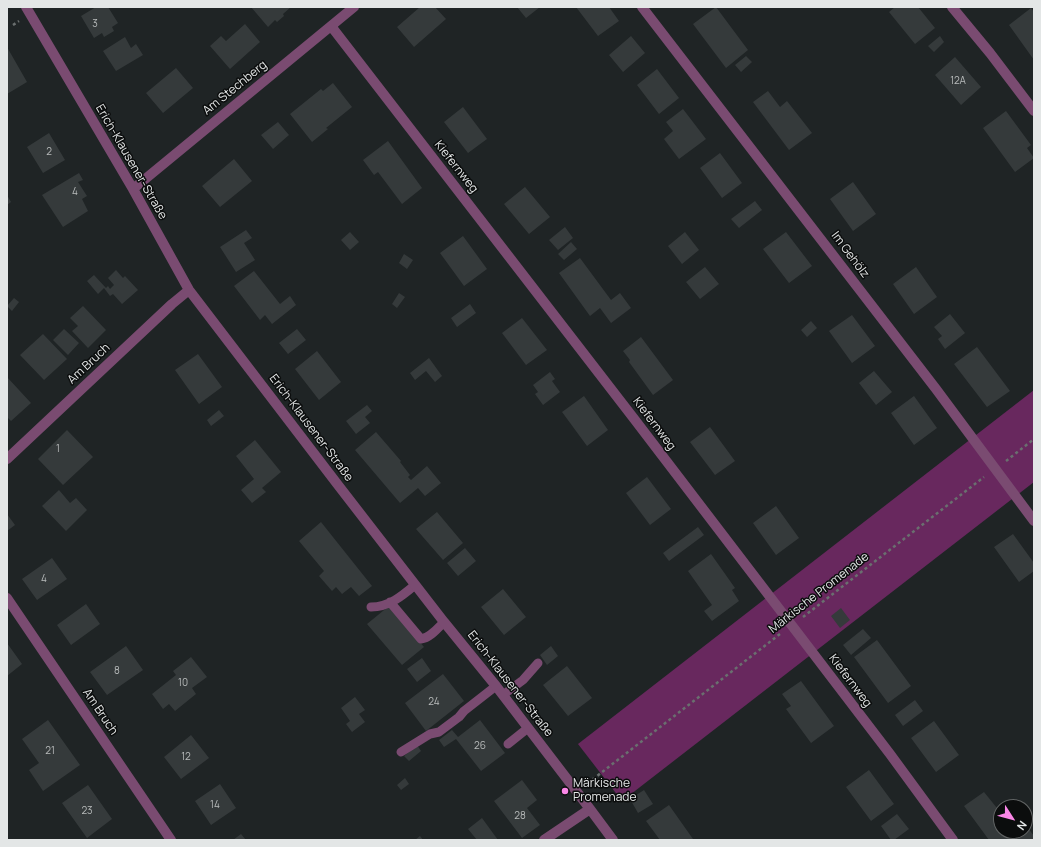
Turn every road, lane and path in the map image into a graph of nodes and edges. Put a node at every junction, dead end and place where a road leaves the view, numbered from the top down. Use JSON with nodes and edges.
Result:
{"nodes":[{"id":1,"x":26,"y":7,"type":"edge"},
{"id":2,"x":354,"y":7,"type":"edge"},
{"id":3,"x":642,"y":7,"type":"edge"},
{"id":4,"x":952,"y":7,"type":"edge"},
{"id":5,"x":331,"y":26,"type":"junction"},
{"id":6,"x":1034,"y":111,"type":"edge"},
{"id":7,"x":133,"y":189,"type":"junction"},
{"id":8,"x":189,"y":290,"type":"junction"},
{"id":9,"x":1034,"y":439,"type":"edge"},
{"id":10,"x":7,"y":459,"type":"edge"},
{"id":11,"x":995,"y":469,"type":"junction"},
{"id":12,"x":1034,"y":521,"type":"edge"},
{"id":13,"x":415,"y":585,"type":"junction"},
{"id":14,"x":7,"y":598,"type":"edge"},
{"id":15,"x":390,"y":602,"type":"junction"},
{"id":16,"x":371,"y":607,"type":"dead end"},
{"id":17,"x":444,"y":622,"type":"junction"},
{"id":18,"x":791,"y":626,"type":"junction"},
{"id":19,"x":538,"y":663,"type":"dead end"},
{"id":20,"x":496,"y":686,"type":"junction"},
{"id":21,"x":503,"y":695,"type":"junction"},
{"id":22,"x":528,"y":728,"type":"junction"},
{"id":23,"x":508,"y":744,"type":"dead end"},
{"id":24,"x":401,"y":752,"type":"dead end"},
{"id":25,"x":577,"y":791,"type":"junction"},
{"id":26,"x":590,"y":808,"type":"junction"},
{"id":27,"x":171,"y":840,"type":"edge"},
{"id":28,"x":544,"y":840,"type":"edge"},
{"id":29,"x":613,"y":840,"type":"edge"},
{"id":30,"x":953,"y":840,"type":"edge"}],
"edges":[{"from":1,"to":7,"type":"street","name":"Erich-Klausener-Straße"},
{"from":2,"to":5,"type":"street","name":"Am Stechberg"},
{"from":3,"to":11,"type":"street","name":"Im Gehölz"},
{"from":4,"to":6,"type":"street"},
{"from":5,"to":7,"type":"street","name":"Am Stechberg"},
{"from":5,"to":18,"type":"street","name":"Kiefernweg"},
{"from":7,"to":8,"type":"street","name":"Erich-Klausener-Straße"},
{"from":8,"to":10,"type":"street","name":"Am Bruch"},
{"from":8,"to":13,"type":"street","name":"Erich-Klausener-Straße"},
{"from":9,"to":11,"type":"path","name":"Märkische Promenade"},
{"from":11,"to":12,"type":"street","name":"Im Gehölz"},
{"from":11,"to":18,"type":"path","name":"Märkische Promenade"},
{"from":13,"to":15,"type":"lane"},
{"from":13,"to":17,"type":"street","name":"Erich-Klausener-Straße"},
{"from":14,"to":27,"type":"street","name":"Am Bruch"},
{"from":15,"to":16,"type":"lane"},
{"from":15,"to":17,"type":"lane"},
{"from":17,"to":20,"type":"street","name":"Erich-Klausener-Straße"},
{"from":18,"to":25,"type":"path","name":"Märkische Promenade"},
{"from":18,"to":30,"type":"street","name":"Kiefernweg"},
{"from":19,"to":21,"type":"lane"},
{"from":20,"to":21,"type":"street","name":"Erich-Klausener-Straße"},
{"from":20,"to":24,"type":"lane"},
{"from":21,"to":22,"type":"street","name":"Erich-Klausener-Straße"},
{"from":22,"to":23,"type":"lane"},
{"from":22,"to":25,"type":"street","name":"Erich-Klausener-Straße"},
{"from":25,"to":26,"type":"street","name":"Erich-Klausener-Straße"},
{"from":26,"to":28,"type":"street"},
{"from":26,"to":29,"type":"street","name":"Erich-Klausener-Straße"}]}
